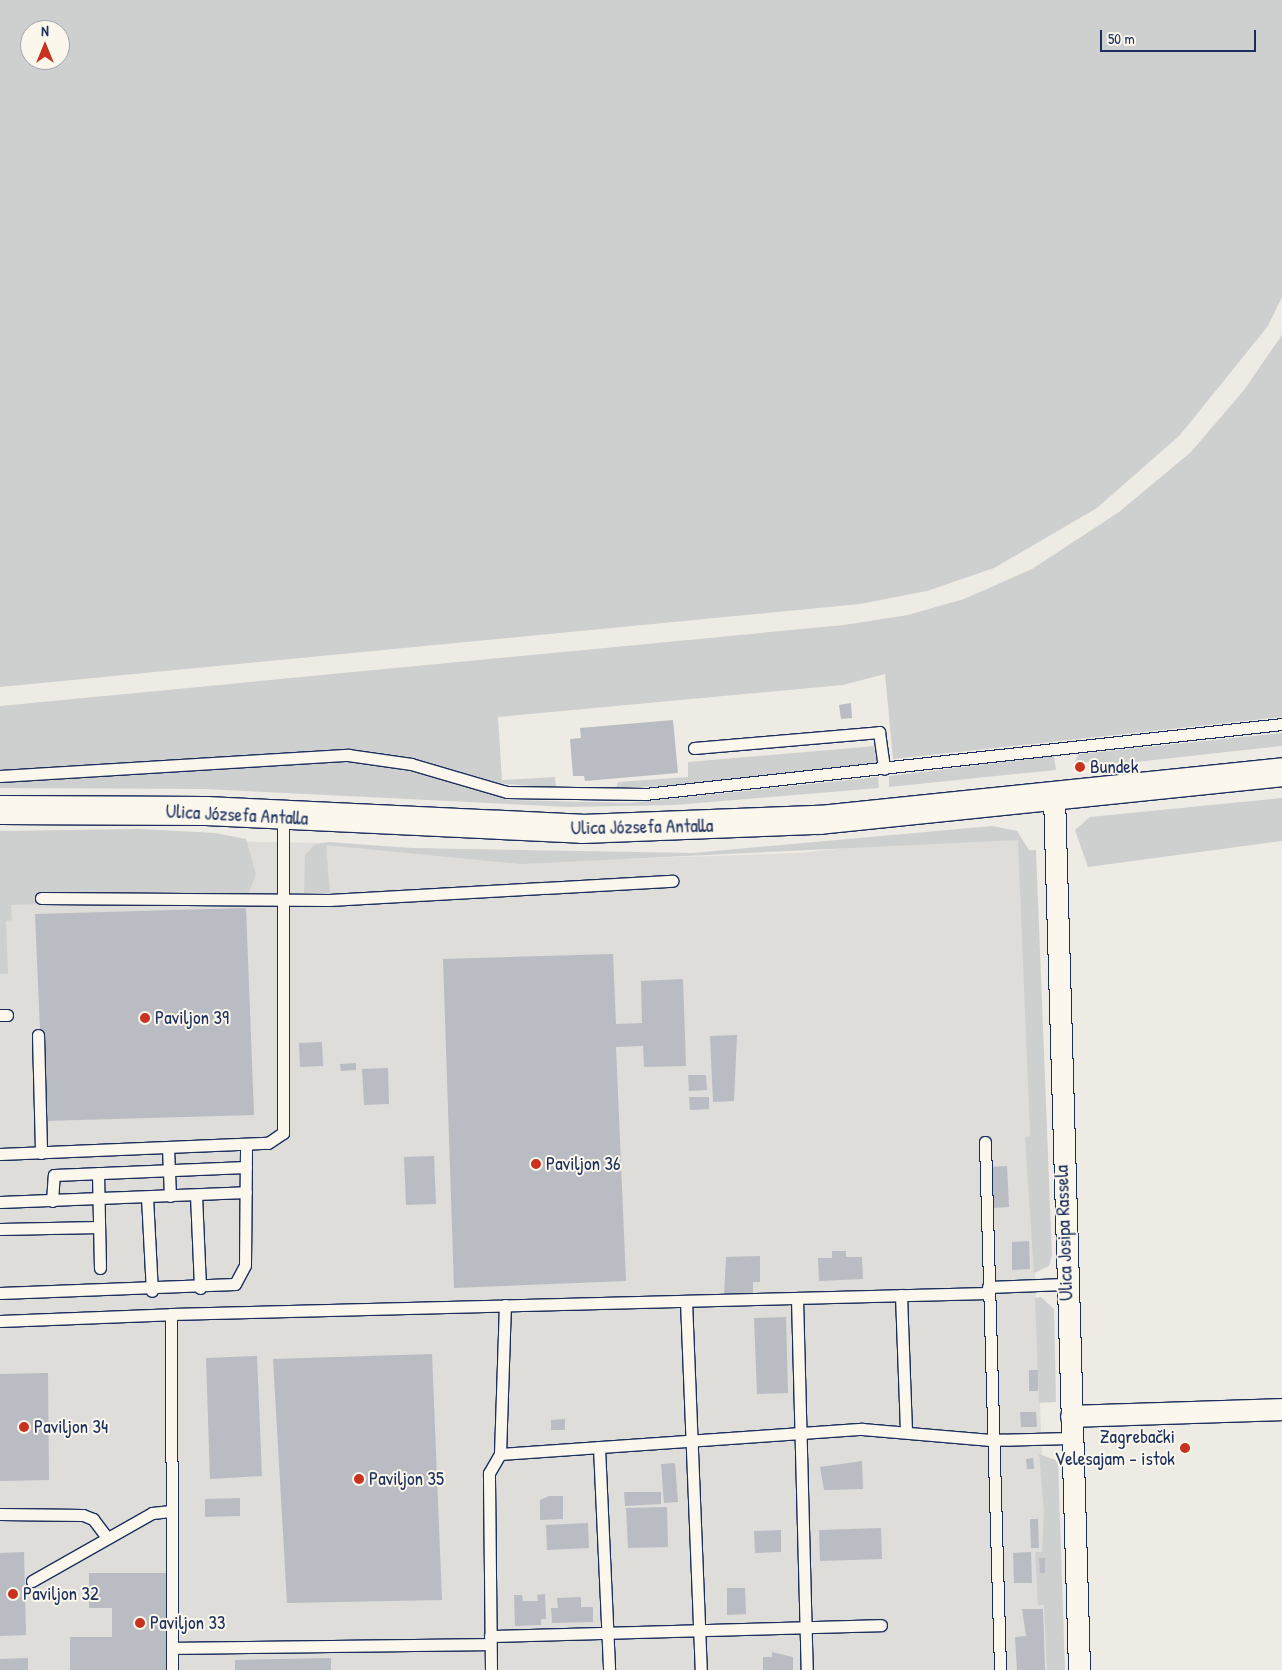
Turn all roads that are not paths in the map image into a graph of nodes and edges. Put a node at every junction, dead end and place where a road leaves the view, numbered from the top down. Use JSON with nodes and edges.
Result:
{"nodes":[{"id":1,"x":1282,"y":724,"type":"edge"},
{"id":2,"x":694,"y":748,"type":"dead end"},
{"id":3,"x":884,"y":769,"type":"junction"},
{"id":4,"x":1282,"y":772,"type":"edge"},
{"id":5,"x":0,"y":776,"type":"edge"},
{"id":6,"x":1054,"y":796,"type":"junction"},
{"id":7,"x":0,"y":810,"type":"edge"},
{"id":8,"x":283,"y":815,"type":"junction"},
{"id":9,"x":672,"y":881,"type":"dead end"},
{"id":10,"x":41,"y":898,"type":"dead end"},
{"id":11,"x":285,"y":898,"type":"junction"},
{"id":12,"x":38,"y":1035,"type":"dead end"},
{"id":13,"x":985,"y":1142,"type":"dead end"},
{"id":14,"x":246,"y":1145,"type":"junction"},
{"id":15,"x":168,"y":1148,"type":"junction"},
{"id":16,"x":41,"y":1153,"type":"junction"},
{"id":17,"x":0,"y":1154,"type":"edge"},
{"id":18,"x":246,"y":1167,"type":"junction"},
{"id":19,"x":169,"y":1170,"type":"junction"},
{"id":20,"x":98,"y":1173,"type":"junction"},
{"id":21,"x":246,"y":1192,"type":"junction"},
{"id":22,"x":196,"y":1195,"type":"junction"},
{"id":23,"x":170,"y":1196,"type":"junction"},
{"id":24,"x":147,"y":1197,"type":"junction"},
{"id":25,"x":98,"y":1199,"type":"junction"},
{"id":26,"x":52,"y":1201,"type":"junction"},
{"id":27,"x":0,"y":1202,"type":"edge"},
{"id":28,"x":99,"y":1227,"type":"junction"},
{"id":29,"x":0,"y":1229,"type":"edge"},
{"id":30,"x":100,"y":1268,"type":"dead end"},
{"id":31,"x":1064,"y":1284,"type":"junction"},
{"id":32,"x":200,"y":1288,"type":"junction"},
{"id":33,"x":152,"y":1290,"type":"junction"},
{"id":34,"x":988,"y":1290,"type":"junction"},
{"id":35,"x":0,"y":1293,"type":"edge"},
{"id":36,"x":901,"y":1295,"type":"junction"},
{"id":37,"x":797,"y":1298,"type":"junction"},
{"id":38,"x":686,"y":1301,"type":"junction"},
{"id":39,"x":505,"y":1306,"type":"junction"},
{"id":40,"x":171,"y":1314,"type":"junction"},
{"id":41,"x":0,"y":1321,"type":"edge"},
{"id":42,"x":1282,"y":1408,"type":"edge"},
{"id":43,"x":1071,"y":1416,"type":"junction"},
{"id":44,"x":906,"y":1432,"type":"junction"},
{"id":45,"x":804,"y":1433,"type":"junction"},
{"id":46,"x":1070,"y":1438,"type":"junction"},
{"id":47,"x":992,"y":1440,"type":"junction"},
{"id":48,"x":692,"y":1441,"type":"junction"},
{"id":49,"x":599,"y":1447,"type":"junction"},
{"id":50,"x":500,"y":1454,"type":"junction"},
{"id":51,"x":171,"y":1511,"type":"junction"},
{"id":52,"x":0,"y":1514,"type":"edge"},
{"id":53,"x":106,"y":1536,"type":"junction"},
{"id":54,"x":32,"y":1580,"type":"dead end"},
{"id":55,"x":806,"y":1624,"type":"junction"},
{"id":56,"x":881,"y":1625,"type":"dead end"},
{"id":57,"x":699,"y":1630,"type":"junction"},
{"id":58,"x":608,"y":1634,"type":"junction"},
{"id":59,"x":490,"y":1640,"type":"junction"},
{"id":60,"x":172,"y":1648,"type":"junction"},
{"id":61,"x":172,"y":1670,"type":"edge"},
{"id":62,"x":491,"y":1670,"type":"edge"},
{"id":63,"x":609,"y":1670,"type":"edge"},
{"id":64,"x":701,"y":1670,"type":"edge"},
{"id":65,"x":807,"y":1670,"type":"edge"},
{"id":66,"x":1000,"y":1670,"type":"edge"},
{"id":67,"x":1079,"y":1670,"type":"edge"}],
"edges":[{"from":1,"to":3,"type":"lane"},
{"from":2,"to":3,"type":"lane"},
{"from":3,"to":5,"type":"lane"},
{"from":4,"to":6,"type":"street","name":"Ulica Józsefa Antalla"},
{"from":6,"to":8,"type":"street","name":"Ulica Józsefa Antalla"},
{"from":6,"to":31,"type":"street","name":"Ulica Josipa Rassela"},
{"from":7,"to":8,"type":"street","name":"Ulica Józsefa Antalla"},
{"from":8,"to":11,"type":"lane"},
{"from":9,"to":11,"type":"lane"},
{"from":10,"to":11,"type":"lane"},
{"from":11,"to":14,"type":"lane"},
{"from":12,"to":16,"type":"lane"},
{"from":13,"to":34,"type":"lane"},
{"from":14,"to":15,"type":"lane"},
{"from":14,"to":18,"type":"lane"},
{"from":15,"to":16,"type":"lane"},
{"from":15,"to":19,"type":"lane"},
{"from":16,"to":17,"type":"lane"},
{"from":18,"to":19,"type":"lane"},
{"from":18,"to":21,"type":"lane"},
{"from":19,"to":20,"type":"lane"},
{"from":19,"to":23,"type":"lane"},
{"from":20,"to":25,"type":"lane"},
{"from":20,"to":26,"type":"lane"},
{"from":21,"to":22,"type":"lane"},
{"from":21,"to":32,"type":"lane"},
{"from":22,"to":23,"type":"lane"},
{"from":22,"to":32,"type":"lane"},
{"from":23,"to":24,"type":"lane"},
{"from":24,"to":25,"type":"lane"},
{"from":24,"to":33,"type":"lane"},
{"from":25,"to":26,"type":"lane"},
{"from":25,"to":28,"type":"lane"},
{"from":26,"to":27,"type":"lane"},
{"from":28,"to":29,"type":"lane"},
{"from":28,"to":30,"type":"lane"},
{"from":31,"to":34,"type":"lane"},
{"from":31,"to":43,"type":"street","name":"Ulica Josipa Rassela"},
{"from":32,"to":33,"type":"lane"},
{"from":33,"to":35,"type":"lane"},
{"from":34,"to":36,"type":"lane"},
{"from":34,"to":47,"type":"lane"},
{"from":36,"to":37,"type":"lane"},
{"from":36,"to":44,"type":"lane"},
{"from":37,"to":38,"type":"lane"},
{"from":37,"to":45,"type":"lane"},
{"from":38,"to":39,"type":"lane"},
{"from":38,"to":48,"type":"lane"},
{"from":39,"to":40,"type":"lane"},
{"from":39,"to":50,"type":"lane"},
{"from":40,"to":41,"type":"lane"},
{"from":40,"to":51,"type":"lane"},
{"from":42,"to":43,"type":"street"},
{"from":43,"to":46,"type":"street","name":"Ulica Josipa Rassela"},
{"from":44,"to":45,"type":"lane"},
{"from":44,"to":47,"type":"lane"},
{"from":45,"to":48,"type":"lane"},
{"from":45,"to":55,"type":"lane"},
{"from":46,"to":47,"type":"lane"},
{"from":46,"to":67,"type":"street","name":"Ulica Josipa Rassela"},
{"from":47,"to":66,"type":"lane"},
{"from":48,"to":49,"type":"lane"},
{"from":48,"to":57,"type":"lane"},
{"from":49,"to":50,"type":"lane"},
{"from":49,"to":58,"type":"lane"},
{"from":50,"to":59,"type":"lane"},
{"from":51,"to":53,"type":"lane"},
{"from":51,"to":60,"type":"lane"},
{"from":52,"to":53,"type":"lane"},
{"from":53,"to":54,"type":"lane"},
{"from":55,"to":56,"type":"lane"},
{"from":55,"to":57,"type":"lane"},
{"from":55,"to":65,"type":"lane"},
{"from":57,"to":58,"type":"lane"},
{"from":57,"to":64,"type":"lane"},
{"from":58,"to":59,"type":"lane"},
{"from":58,"to":63,"type":"lane"},
{"from":59,"to":60,"type":"lane"},
{"from":59,"to":62,"type":"lane"},
{"from":60,"to":61,"type":"lane"}]}
